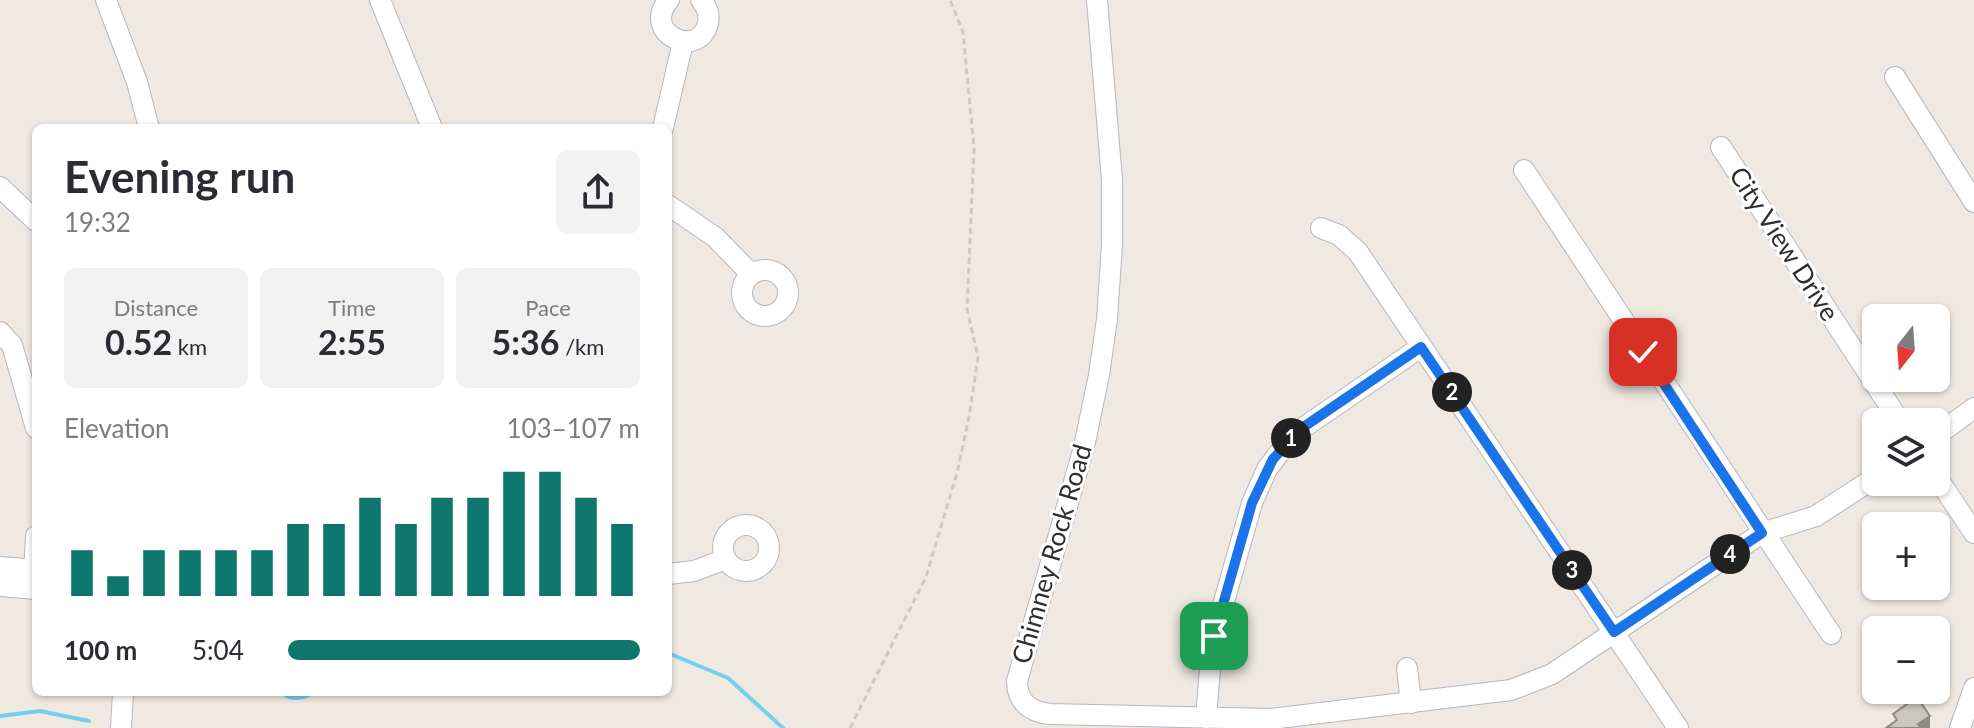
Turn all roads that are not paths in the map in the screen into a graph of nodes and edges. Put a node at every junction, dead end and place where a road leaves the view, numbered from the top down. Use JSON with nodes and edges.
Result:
{"nodes":[{"id":1,"x":106,"y":0,"type":"edge"},
{"id":2,"x":380,"y":0,"type":"edge"},
{"id":3,"x":669,"y":0,"type":"edge"},
{"id":4,"x":701,"y":0,"type":"edge"},
{"id":5,"x":1097,"y":0,"type":"edge"},
{"id":6,"x":683,"y":42,"type":"junction"},
{"id":7,"x":1895,"y":77,"type":"dead end"},
{"id":8,"x":148,"y":124,"type":"edge"},
{"id":9,"x":430,"y":124,"type":"edge"},
{"id":10,"x":664,"y":124,"type":"edge"},
{"id":11,"x":1721,"y":147,"type":"dead end"},
{"id":12,"x":1524,"y":170,"type":"dead end"},
{"id":13,"x":0,"y":187,"type":"edge"},
{"id":14,"x":1974,"y":202,"type":"edge"},
{"id":15,"x":672,"y":208,"type":"edge"},
{"id":16,"x":32,"y":217,"type":"edge"},
{"id":17,"x":1321,"y":228,"type":"dead end"},
{"id":18,"x":751,"y":274,"type":"dead end"},
{"id":19,"x":0,"y":332,"type":"edge"},
{"id":20,"x":1421,"y":347,"type":"junction"},
{"id":21,"x":1891,"y":408,"type":"edge"},
{"id":22,"x":1974,"y":408,"type":"edge"},
{"id":23,"x":32,"y":414,"type":"edge"},
{"id":24,"x":1950,"y":426,"type":"edge"},
{"id":25,"x":1862,"y":486,"type":"edge"},
{"id":26,"x":1949,"y":496,"type":"edge"},
{"id":27,"x":1762,"y":533,"type":"junction"},
{"id":28,"x":1974,"y":533,"type":"edge"},
{"id":29,"x":726,"y":559,"type":"dead end"},
{"id":30,"x":0,"y":567,"type":"edge"},
{"id":31,"x":672,"y":574,"type":"edge"},
{"id":32,"x":32,"y":579,"type":"edge"},
{"id":33,"x":32,"y":581,"type":"edge"},
{"id":34,"x":0,"y":586,"type":"edge"},
{"id":35,"x":1614,"y":632,"type":"junction"},
{"id":36,"x":1831,"y":634,"type":"dead end"},
{"id":37,"x":1407,"y":668,"type":"dead end"},
{"id":38,"x":1974,"y":688,"type":"edge"},
{"id":39,"x":123,"y":696,"type":"edge"},
{"id":40,"x":1411,"y":703,"type":"junction"},
{"id":41,"x":1206,"y":718,"type":"junction"},
{"id":42,"x":121,"y":728,"type":"edge"},
{"id":43,"x":1678,"y":728,"type":"edge"},
{"id":44,"x":1960,"y":728,"type":"edge"}],
"edges":[{"from":1,"to":8,"type":"street"},
{"from":2,"to":9,"type":"street"},
{"from":3,"to":6,"type":"street"},
{"from":4,"to":6,"type":"street"},
{"from":5,"to":41,"type":"street","name":"Chimney Rock Road"},
{"from":6,"to":10,"type":"street"},
{"from":7,"to":14,"type":"street"},
{"from":11,"to":21,"type":"street","name":"City View Drive"},
{"from":12,"to":27,"type":"street"},
{"from":13,"to":16,"type":"street"},
{"from":15,"to":18,"type":"street"},
{"from":17,"to":20,"type":"street"},
{"from":19,"to":23,"type":"street"},
{"from":20,"to":35,"type":"street"},
{"from":20,"to":41,"type":"street"},
{"from":22,"to":24,"type":"street"},
{"from":25,"to":27,"type":"street","name":"Chimney Rock Road"},
{"from":26,"to":28,"type":"street"},
{"from":27,"to":35,"type":"street","name":"Chimney Rock Road"},
{"from":27,"to":36,"type":"street"},
{"from":29,"to":31,"type":"street"},
{"from":30,"to":32,"type":"street"},
{"from":33,"to":34,"type":"street"},
{"from":35,"to":40,"type":"street","name":"Chimney Rock Road"},
{"from":35,"to":43,"type":"street"},
{"from":37,"to":40,"type":"street"},
{"from":38,"to":44,"type":"street"},
{"from":39,"to":42,"type":"street"},
{"from":40,"to":41,"type":"street","name":"Chimney Rock Road"}]}
